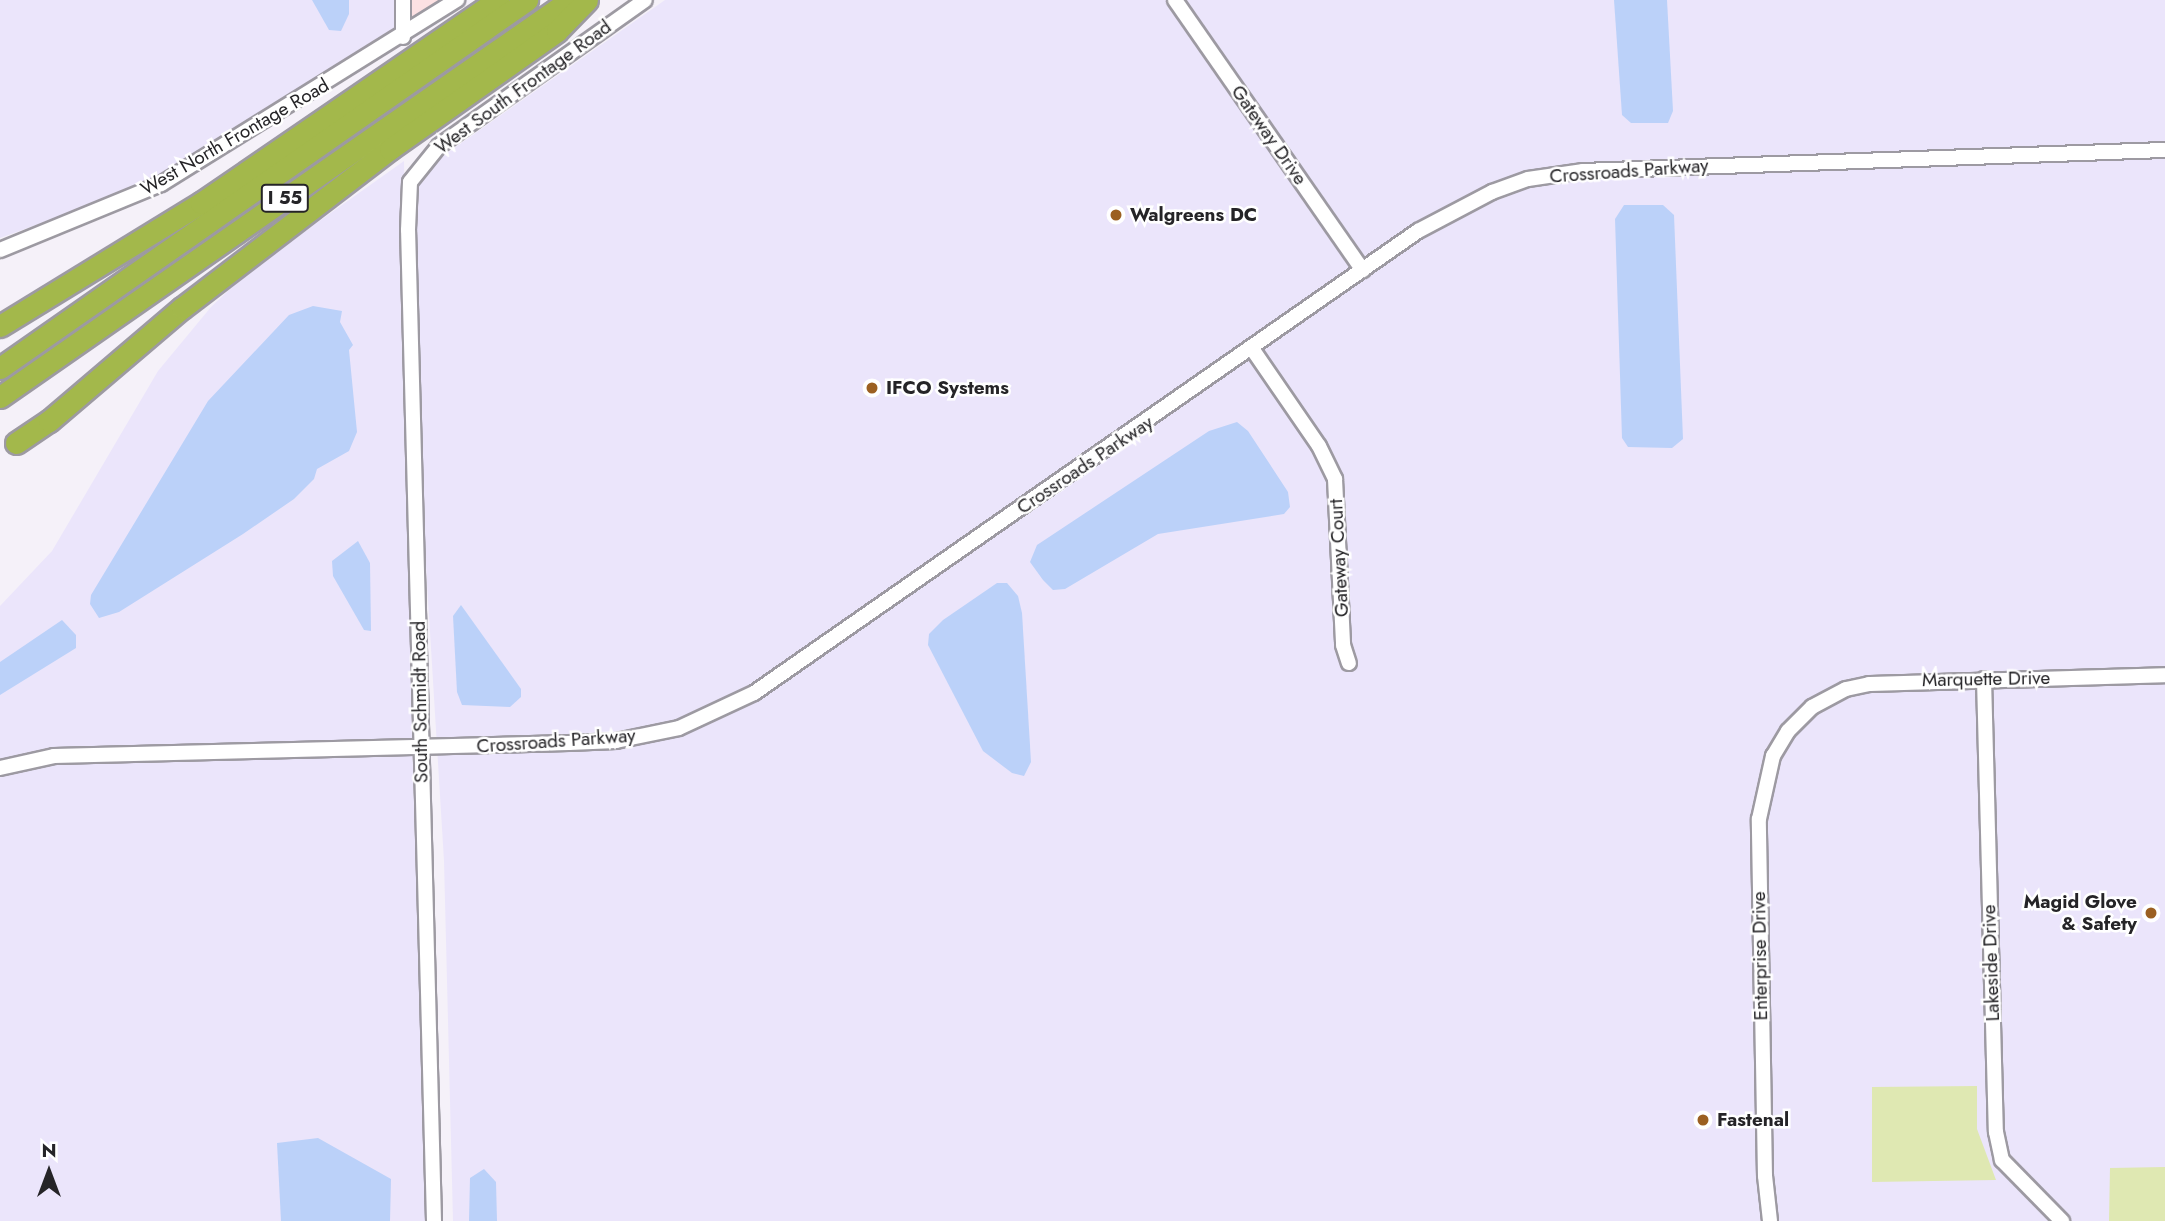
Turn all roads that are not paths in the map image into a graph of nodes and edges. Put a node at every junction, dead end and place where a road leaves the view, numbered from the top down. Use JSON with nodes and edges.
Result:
{"nodes":[{"id":1,"x":402,"y":0,"type":"edge"},
{"id":2,"x":457,"y":0,"type":"edge"},
{"id":3,"x":498,"y":0,"type":"edge"},
{"id":4,"x":527,"y":0,"type":"edge"},
{"id":5,"x":570,"y":0,"type":"edge"},
{"id":6,"x":587,"y":0,"type":"edge"},
{"id":7,"x":645,"y":0,"type":"edge"},
{"id":8,"x":1175,"y":0,"type":"edge"},
{"id":9,"x":403,"y":37,"type":"junction"},
{"id":10,"x":2165,"y":150,"type":"edge"},
{"id":11,"x":410,"y":182,"type":"joint"},
{"id":12,"x":0,"y":250,"type":"edge"},
{"id":13,"x":1363,"y":270,"type":"junction"},
{"id":14,"x":0,"y":326,"type":"edge"},
{"id":15,"x":1253,"y":350,"type":"junction"},
{"id":16,"x":0,"y":368,"type":"edge"},
{"id":17,"x":0,"y":397,"type":"edge"},
{"id":18,"x":16,"y":443,"type":"dead end"},
{"id":19,"x":1349,"y":663,"type":"dead end"},
{"id":20,"x":2165,"y":675,"type":"edge"},
{"id":21,"x":1984,"y":679,"type":"junction"},
{"id":22,"x":1812,"y":707,"type":"joint"},
{"id":23,"x":421,"y":747,"type":"junction"},
{"id":24,"x":0,"y":768,"type":"edge"},
{"id":25,"x":433,"y":1221,"type":"edge"},
{"id":26,"x":1769,"y":1221,"type":"edge"},
{"id":27,"x":2062,"y":1221,"type":"edge"}],
"edges":[{"from":1,"to":9,"type":"street"},
{"from":2,"to":9,"type":"street","name":"West North Frontage Road"},
{"from":3,"to":14,"type":"highway"},
{"from":4,"to":16,"type":"highway","number":"I 55"},
{"from":5,"to":17,"type":"highway","number":"I 55"},
{"from":6,"to":18,"type":"highway"},
{"from":7,"to":11,"type":"street","name":"West South Frontage Road"},
{"from":8,"to":13,"type":"street","name":"Gateway Drive"},
{"from":9,"to":12,"type":"street","name":"West North Frontage Road"},
{"from":10,"to":13,"type":"street","name":"Crossroads Parkway"},
{"from":11,"to":23,"type":"street","name":"South Schmidt Road"},
{"from":13,"to":15,"type":"street","name":"Crossroads Parkway"},
{"from":15,"to":19,"type":"street","name":"Gateway Court"},
{"from":15,"to":23,"type":"street","name":"Crossroads Parkway"},
{"from":20,"to":21,"type":"street","name":"Marquette Drive"},
{"from":21,"to":22,"type":"street","name":"Marquette Drive"},
{"from":21,"to":27,"type":"street","name":"Lakeside Drive"},
{"from":22,"to":26,"type":"street","name":"Enterprise Drive"},
{"from":23,"to":24,"type":"street","name":"Crossroads Parkway"},
{"from":23,"to":25,"type":"street","name":"South Schmidt Road"}]}
